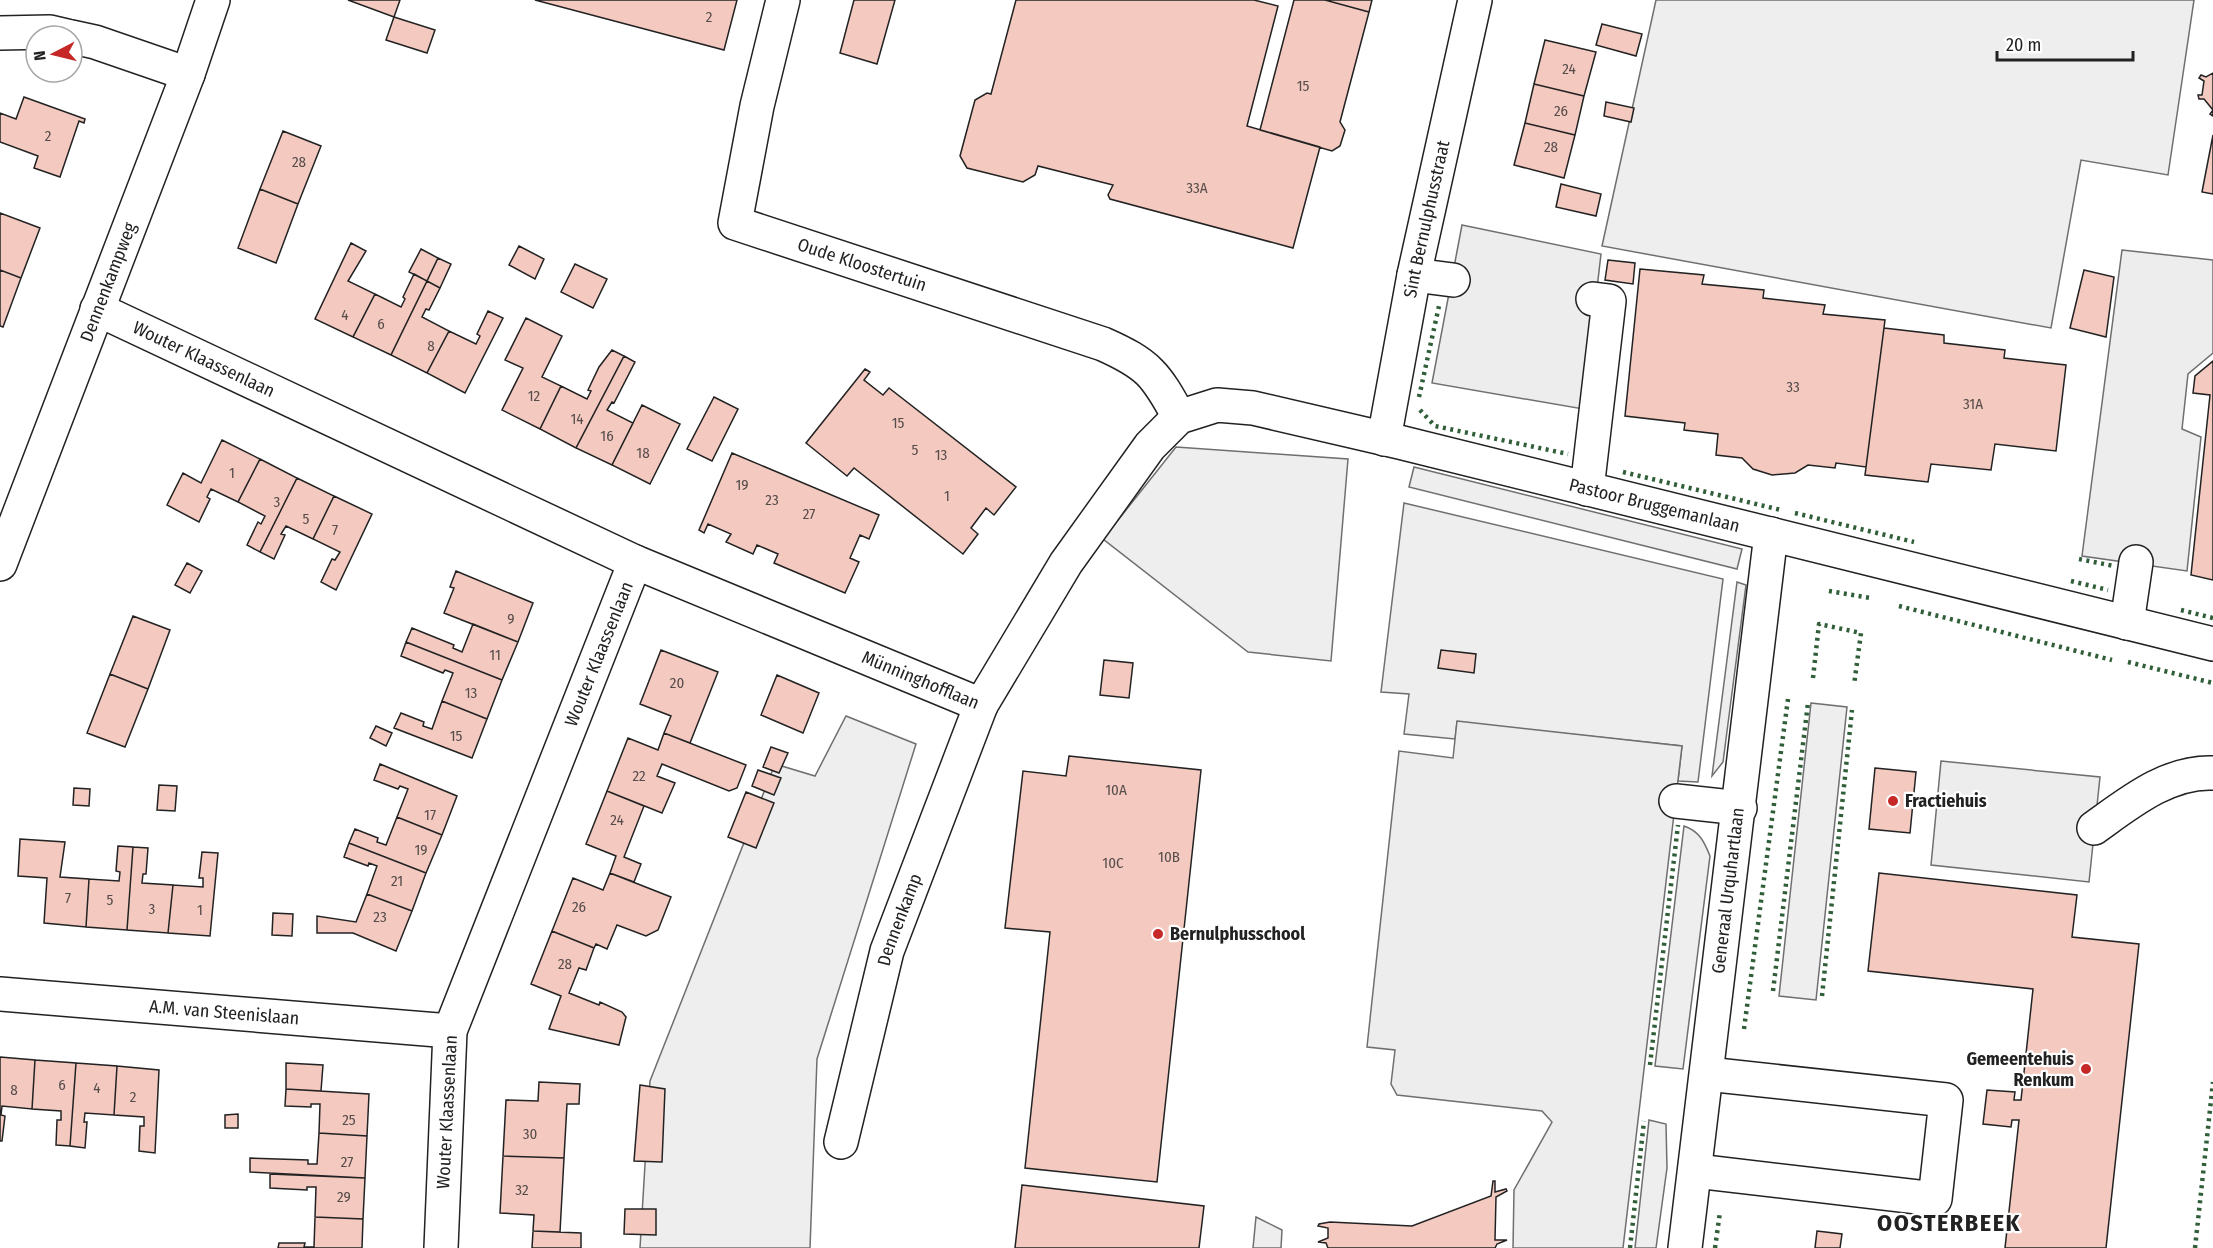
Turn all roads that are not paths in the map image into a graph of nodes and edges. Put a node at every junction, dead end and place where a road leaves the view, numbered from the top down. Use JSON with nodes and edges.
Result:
{"nodes":[{"id":1,"x":213,"y":0,"type":"edge"},
{"id":2,"x":783,"y":0,"type":"edge"},
{"id":3,"x":1475,"y":0,"type":"edge"},
{"id":4,"x":0,"y":33,"type":"edge"},
{"id":5,"x":24,"y":33,"type":"edge"},
{"id":6,"x":84,"y":40,"type":"edge"},
{"id":7,"x":188,"y":74,"type":"junction"},
{"id":8,"x":1414,"y":275,"type":"junction"},
{"id":9,"x":1454,"y":280,"type":"dead end"},
{"id":10,"x":1593,"y":298,"type":"dead end"},
{"id":11,"x":96,"y":309,"type":"junction"},
{"id":12,"x":1179,"y":417,"type":"junction"},
{"id":13,"x":1384,"y":439,"type":"junction"},
{"id":14,"x":1587,"y":489,"type":"junction"},
{"id":15,"x":1771,"y":534,"type":"junction"},
{"id":16,"x":635,"y":562,"type":"junction"},
{"id":17,"x":2136,"y":562,"type":"dead end"},
{"id":18,"x":0,"y":564,"type":"edge"},
{"id":19,"x":2127,"y":623,"type":"junction"},
{"id":20,"x":2213,"y":644,"type":"edge"},
{"id":21,"x":981,"y":705,"type":"junction"},
{"id":22,"x":2213,"y":773,"type":"edge"},
{"id":23,"x":1676,"y":801,"type":"dead end"},
{"id":24,"x":1740,"y":808,"type":"junction"},
{"id":25,"x":2094,"y":828,"type":"dead end"},
{"id":26,"x":0,"y":994,"type":"edge"},
{"id":27,"x":450,"y":1031,"type":"junction"},
{"id":28,"x":1707,"y":1074,"type":"junction"},
{"id":29,"x":841,"y":1142,"type":"dead end"},
{"id":30,"x":1695,"y":1171,"type":"junction"},
{"id":31,"x":441,"y":1248,"type":"edge"},
{"id":32,"x":1685,"y":1248,"type":"edge"}],
"edges":[{"from":1,"to":7,"type":"street","name":"Dennenkampweg"},
{"from":2,"to":12,"type":"street","name":"Oude Kloostertuin"},
{"from":3,"to":8,"type":"street","name":"Sint Bernulphusstraat"},
{"from":4,"to":5,"type":"street"},
{"from":6,"to":7,"type":"street"},
{"from":7,"to":11,"type":"street","name":"Dennenkampweg"},
{"from":8,"to":9,"type":"street"},
{"from":8,"to":13,"type":"street","name":"Sint Bernulphusstraat"},
{"from":10,"to":14,"type":"street"},
{"from":11,"to":16,"type":"street","name":"Wouter Klaassenlaan"},
{"from":11,"to":18,"type":"street","name":"Dennenkampweg"},
{"from":12,"to":13,"type":"street","name":"Pastoor Bruggemanlaan"},
{"from":12,"to":21,"type":"street","name":"Münninghofflaan"},
{"from":13,"to":14,"type":"street","name":"Pastoor Bruggemanlaan"},
{"from":14,"to":15,"type":"street","name":"Pastoor Bruggemanlaan"},
{"from":15,"to":19,"type":"street","name":"Pastoor Bruggemanlaan"},
{"from":15,"to":24,"type":"street","name":"Generaal Urquhartlaan"},
{"from":16,"to":21,"type":"street","name":"Münninghofflaan"},
{"from":16,"to":27,"type":"street","name":"Wouter Klaassenlaan"},
{"from":17,"to":19,"type":"street"},
{"from":19,"to":20,"type":"street","name":"Pastoor Bruggemanlaan"},
{"from":21,"to":29,"type":"street","name":"Dennenkamp"},
{"from":22,"to":25,"type":"street"},
{"from":23,"to":24,"type":"street"},
{"from":24,"to":28,"type":"street","name":"Generaal Urquhartlaan"},
{"from":26,"to":27,"type":"street","name":"A.M. van Steenislaan"},
{"from":27,"to":31,"type":"street","name":"Wouter Klaassenlaan"},
{"from":28,"to":30,"type":"street","name":"Generaal Urquhartlaan"},
{"from":28,"to":30,"type":"street"},
{"from":30,"to":32,"type":"street","name":"Generaal Urquhartlaan"}]}
